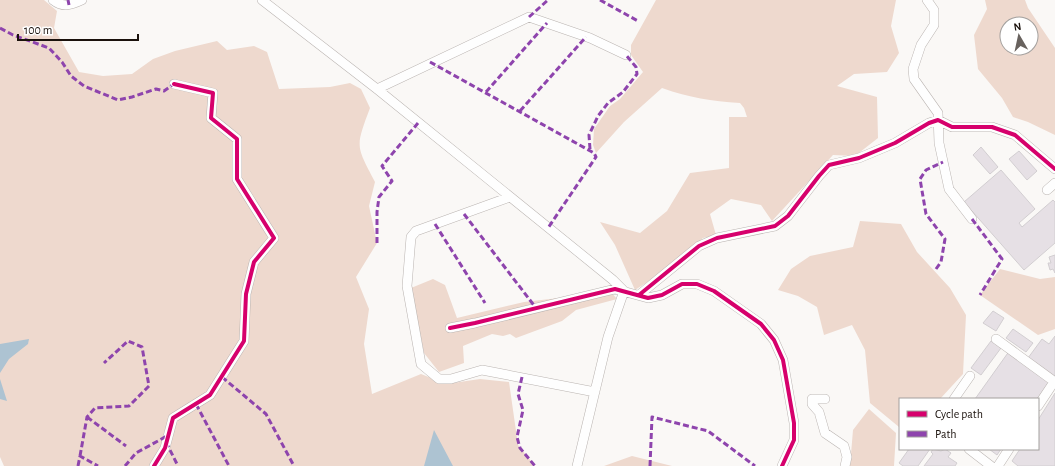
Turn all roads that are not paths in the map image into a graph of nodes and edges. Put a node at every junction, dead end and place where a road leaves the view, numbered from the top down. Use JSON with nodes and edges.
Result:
{"nodes":[{"id":1,"x":53,"y":0,"type":"edge"},
{"id":2,"x":82,"y":0,"type":"edge"},
{"id":3,"x":262,"y":0,"type":"edge"},
{"id":4,"x":927,"y":0,"type":"edge"},
{"id":5,"x":626,"y":55,"type":"dead end"},
{"id":6,"x":174,"y":84,"type":"dead end"},
{"id":7,"x":376,"y":89,"type":"junction"},
{"id":8,"x":938,"y":120,"type":"junction"},
{"id":9,"x":1055,"y":169,"type":"edge"},
{"id":10,"x":1055,"y":183,"type":"edge"},
{"id":11,"x":1046,"y":190,"type":"dead end"},
{"id":12,"x":510,"y":197,"type":"junction"},
{"id":13,"x":972,"y":219,"type":"dead end"},
{"id":14,"x":624,"y":291,"type":"junction"},
{"id":15,"x":639,"y":295,"type":"junction"},
{"id":16,"x":450,"y":328,"type":"dead end"},
{"id":17,"x":996,"y":339,"type":"dead end"},
{"id":18,"x":970,"y":376,"type":"dead end"},
{"id":19,"x":1054,"y":382,"type":"edge"},
{"id":20,"x":595,"y":392,"type":"junction"},
{"id":21,"x":955,"y":398,"type":"edge"},
{"id":22,"x":825,"y":399,"type":"dead end"},
{"id":23,"x":1039,"y":404,"type":"edge"},
{"id":24,"x":970,"y":450,"type":"edge"},
{"id":25,"x":1008,"y":450,"type":"edge"},
{"id":26,"x":154,"y":466,"type":"edge"},
{"id":27,"x":577,"y":466,"type":"edge"},
{"id":28,"x":782,"y":466,"type":"edge"},
{"id":29,"x":845,"y":466,"type":"edge"},
{"id":30,"x":991,"y":466,"type":"edge"},
{"id":31,"x":998,"y":466,"type":"edge"}],
"edges":[{"from":1,"to":2,"type":"street"},
{"from":3,"to":7,"type":"street"},
{"from":4,"to":8,"type":"street"},
{"from":5,"to":7,"type":"street"},
{"from":6,"to":26,"type":"street"},
{"from":7,"to":12,"type":"street"},
{"from":8,"to":9,"type":"street"},
{"from":8,"to":13,"type":"street"},
{"from":8,"to":15,"type":"street"},
{"from":10,"to":11,"type":"street"},
{"from":12,"to":14,"type":"street"},
{"from":12,"to":20,"type":"street"},
{"from":14,"to":15,"type":"street"},
{"from":14,"to":16,"type":"street"},
{"from":14,"to":20,"type":"street"},
{"from":15,"to":28,"type":"street"},
{"from":17,"to":19,"type":"street"},
{"from":18,"to":21,"type":"street"},
{"from":19,"to":23,"type":"street"},
{"from":20,"to":27,"type":"street"},
{"from":22,"to":29,"type":"street"},
{"from":24,"to":30,"type":"street"},
{"from":25,"to":31,"type":"street"}]}
